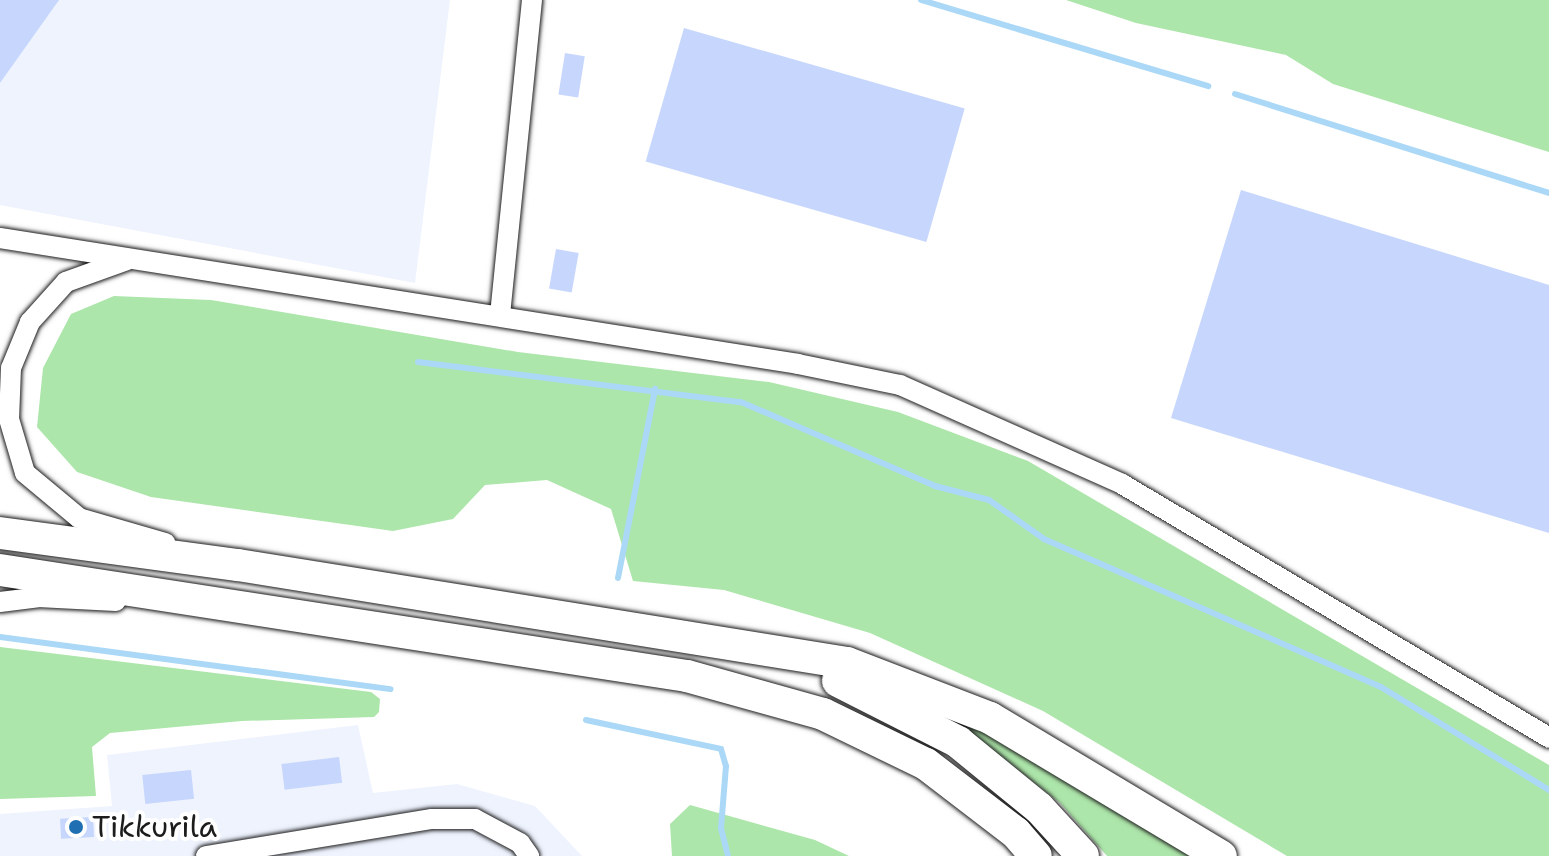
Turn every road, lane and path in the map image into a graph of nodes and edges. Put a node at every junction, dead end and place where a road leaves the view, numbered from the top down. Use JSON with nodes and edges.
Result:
{"nodes":[{"id":1,"x":532,"y":0,"type":"edge"},
{"id":2,"x":0,"y":238,"type":"edge"},
{"id":3,"x":130,"y":259,"type":"junction"},
{"id":4,"x":500,"y":315,"type":"junction"},
{"id":5,"x":0,"y":533,"type":"edge"},
{"id":6,"x":238,"y":565,"type":"junction"},
{"id":7,"x":0,"y":570,"type":"edge"},
{"id":8,"x":0,"y":602,"type":"edge"},
{"id":9,"x":245,"y":608,"type":"junction"},
{"id":10,"x":761,"y":650,"type":"junction"},
{"id":11,"x":1549,"y":738,"type":"edge"},
{"id":12,"x":206,"y":856,"type":"edge"},
{"id":13,"x":529,"y":856,"type":"edge"},
{"id":14,"x":1036,"y":856,"type":"edge"},
{"id":15,"x":1083,"y":856,"type":"edge"},
{"id":16,"x":1221,"y":856,"type":"edge"}],
"edges":[{"from":1,"to":4,"type":"street"},
{"from":2,"to":3,"type":"street"},
{"from":3,"to":4,"type":"street"},
{"from":3,"to":6,"type":"street"},
{"from":4,"to":11,"type":"street"},
{"from":5,"to":6,"type":"main road"},
{"from":6,"to":10,"type":"main road"},
{"from":7,"to":9,"type":"main road"},
{"from":8,"to":9,"type":"street"},
{"from":9,"to":14,"type":"main road"},
{"from":10,"to":15,"type":"main road"},
{"from":10,"to":16,"type":"main road"},
{"from":12,"to":13,"type":"street"}]}
